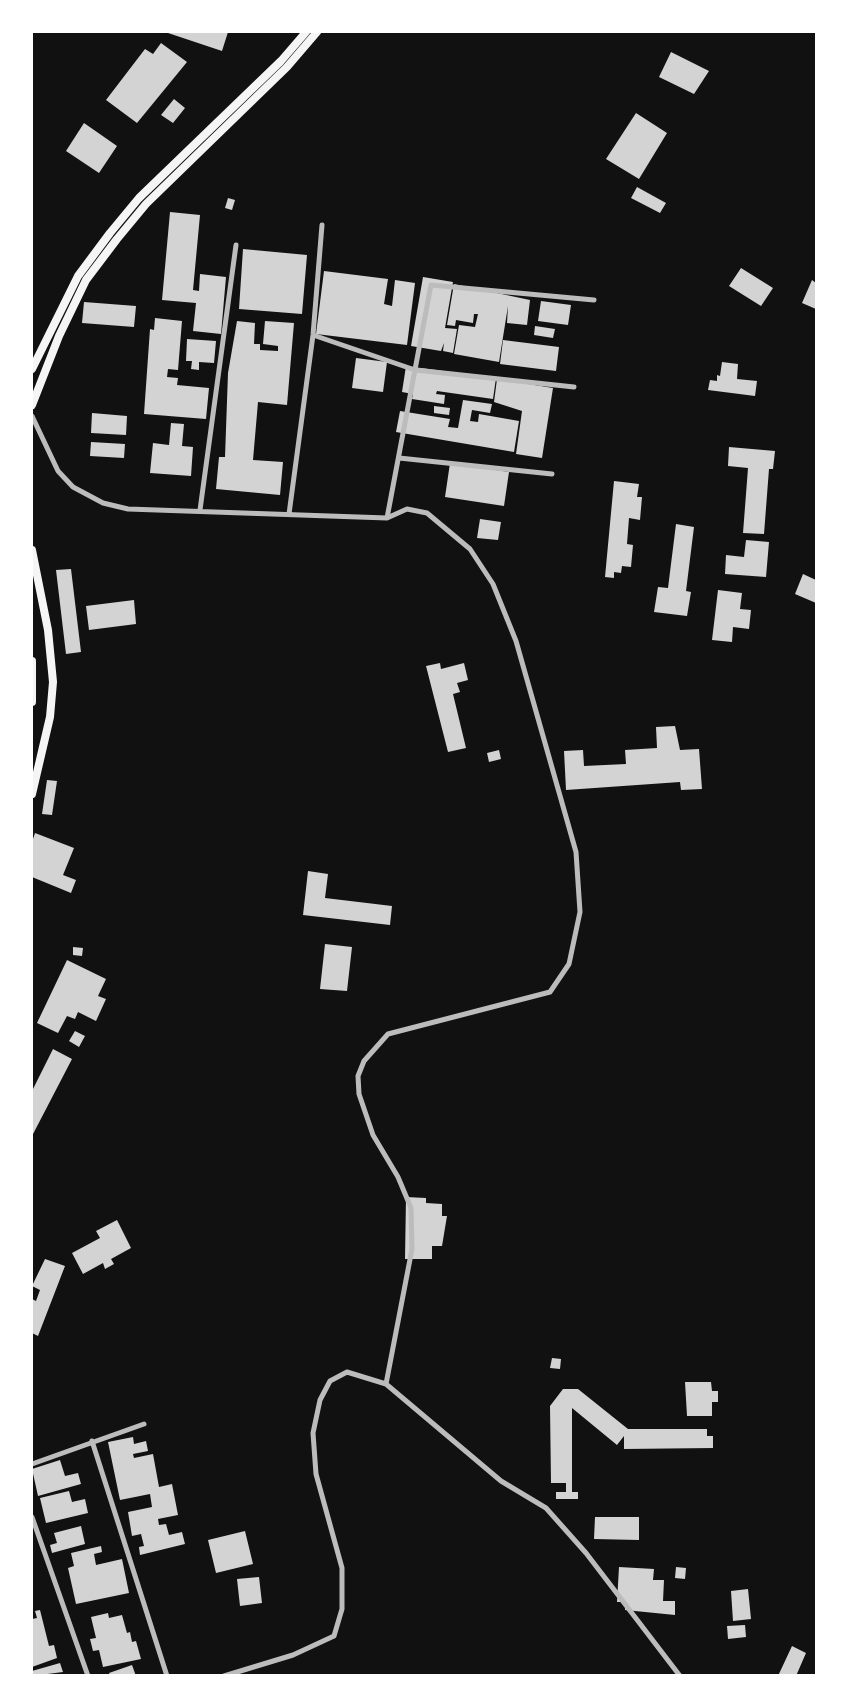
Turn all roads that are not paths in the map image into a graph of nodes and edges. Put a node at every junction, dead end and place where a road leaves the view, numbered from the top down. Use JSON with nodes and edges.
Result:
{"nodes":[{"id":1,"x":306,"y":32,"type":"edge"},
{"id":2,"x":317,"y":32,"type":"edge"},
{"id":3,"x":322,"y":225,"type":"dead end"},
{"id":4,"x":236,"y":245,"type":"dead end"},
{"id":5,"x":594,"y":300,"type":"dead end"},
{"id":6,"x":313,"y":335,"type":"junction"},
{"id":7,"x":32,"y":369,"type":"edge"},
{"id":8,"x":415,"y":370,"type":"junction"},
{"id":9,"x":574,"y":387,"type":"dead end"},
{"id":10,"x":32,"y":405,"type":"edge"},
{"id":11,"x":32,"y":416,"type":"edge"},
{"id":12,"x":399,"y":458,"type":"junction"},
{"id":13,"x":552,"y":474,"type":"dead end"},
{"id":14,"x":200,"y":510,"type":"junction"},
{"id":15,"x":289,"y":514,"type":"junction"},
{"id":16,"x":387,"y":518,"type":"junction"},
{"id":17,"x":32,"y":550,"type":"edge"},
{"id":18,"x":32,"y":661,"type":"edge"},
{"id":19,"x":32,"y":702,"type":"edge"},
{"id":20,"x":32,"y":794,"type":"edge"},
{"id":21,"x":387,"y":1384,"type":"junction"},
{"id":22,"x":144,"y":1424,"type":"dead end"},
{"id":23,"x":92,"y":1441,"type":"junction"},
{"id":24,"x":32,"y":1464,"type":"edge"},
{"id":25,"x":32,"y":1517,"type":"edge"},
{"id":26,"x":88,"y":1675,"type":"edge"},
{"id":27,"x":167,"y":1675,"type":"edge"},
{"id":28,"x":224,"y":1675,"type":"edge"},
{"id":29,"x":680,"y":1675,"type":"edge"}],
"edges":[{"from":1,"to":7,"type":"main road"},
{"from":2,"to":10,"type":"main road"},
{"from":3,"to":6,"type":"street"},
{"from":4,"to":14,"type":"street"},
{"from":5,"to":8,"type":"street"},
{"from":6,"to":8,"type":"street"},
{"from":6,"to":15,"type":"street"},
{"from":8,"to":9,"type":"street"},
{"from":8,"to":12,"type":"street"},
{"from":11,"to":14,"type":"street"},
{"from":12,"to":13,"type":"street"},
{"from":12,"to":16,"type":"street"},
{"from":14,"to":15,"type":"street"},
{"from":15,"to":16,"type":"street"},
{"from":16,"to":21,"type":"street"},
{"from":17,"to":20,"type":"main road"},
{"from":18,"to":19,"type":"main road"},
{"from":21,"to":28,"type":"street"},
{"from":21,"to":29,"type":"street"},
{"from":22,"to":23,"type":"street"},
{"from":23,"to":24,"type":"street"},
{"from":23,"to":27,"type":"street"},
{"from":25,"to":26,"type":"street"}]}
